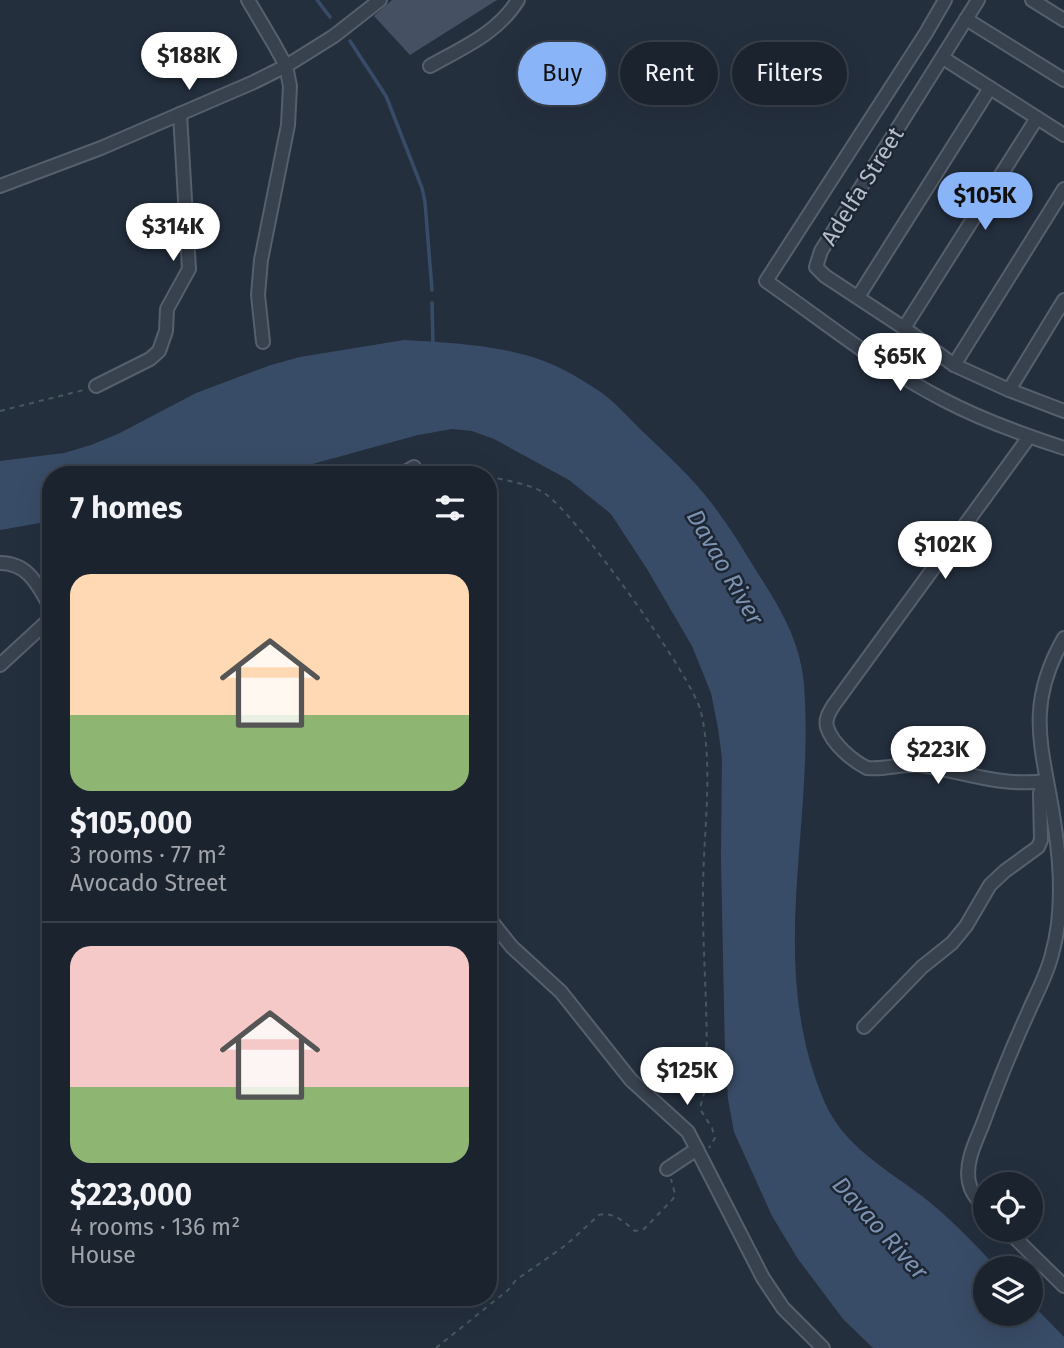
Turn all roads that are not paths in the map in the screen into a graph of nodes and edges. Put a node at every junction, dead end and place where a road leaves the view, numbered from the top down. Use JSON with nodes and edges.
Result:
{"nodes":[{"id":1,"x":248,"y":0,"type":"edge"},
{"id":2,"x":380,"y":0,"type":"edge"},
{"id":3,"x":518,"y":0,"type":"edge"},
{"id":4,"x":945,"y":0,"type":"edge"},
{"id":5,"x":978,"y":0,"type":"edge"},
{"id":6,"x":1032,"y":0,"type":"edge"},
{"id":7,"x":966,"y":19,"type":"junction"},
{"id":8,"x":1064,"y":20,"type":"edge"},
{"id":9,"x":943,"y":58,"type":"junction"},
{"id":10,"x":286,"y":66,"type":"junction"},
{"id":11,"x":430,"y":66,"type":"dead end"},
{"id":12,"x":1064,"y":80,"type":"edge"},
{"id":13,"x":990,"y":88,"type":"junction"},
{"id":14,"x":180,"y":114,"type":"junction"},
{"id":15,"x":1037,"y":118,"type":"junction"},
{"id":16,"x":1064,"y":135,"type":"edge"},
{"id":17,"x":0,"y":186,"type":"edge"},
{"id":18,"x":1064,"y":189,"type":"edge"},
{"id":19,"x":1060,"y":204,"type":"edge"},
{"id":20,"x":858,"y":297,"type":"junction"},
{"id":21,"x":1064,"y":300,"type":"edge"},
{"id":22,"x":904,"y":328,"type":"junction"},
{"id":23,"x":263,"y":342,"type":"dead end"},
{"id":24,"x":954,"y":365,"type":"junction"},
{"id":25,"x":96,"y":386,"type":"road end"},
{"id":26,"x":1009,"y":390,"type":"junction"},
{"id":27,"x":1064,"y":411,"type":"edge"},
{"id":28,"x":1029,"y":436,"type":"junction"},
{"id":29,"x":1064,"y":448,"type":"edge"},
{"id":30,"x":0,"y":563,"type":"edge"},
{"id":31,"x":42,"y":594,"type":"edge"},
{"id":32,"x":42,"y":626,"type":"edge"},
{"id":33,"x":1064,"y":638,"type":"edge"},
{"id":34,"x":0,"y":666,"type":"edge"},
{"id":35,"x":1046,"y":781,"type":"junction"},
{"id":36,"x":497,"y":928,"type":"edge"},
{"id":37,"x":864,"y":1027,"type":"dead end"},
{"id":38,"x":699,"y":1152,"type":"junction"},
{"id":39,"x":667,"y":1169,"type":"road end"},
{"id":40,"x":973,"y":1194,"type":"edge"},
{"id":41,"x":1019,"y":1242,"type":"edge"},
{"id":42,"x":1064,"y":1286,"type":"edge"},
{"id":43,"x":823,"y":1348,"type":"edge"}],
"edges":[{"from":1,"to":10,"type":"street"},
{"from":2,"to":10,"type":"street"},
{"from":3,"to":11,"type":"street"},
{"from":4,"to":28,"type":"street"},
{"from":5,"to":7,"type":"street","name":"Adelfa Street"},
{"from":6,"to":8,"type":"street"},
{"from":7,"to":9,"type":"street","name":"Adelfa Street"},
{"from":7,"to":12,"type":"street"},
{"from":9,"to":13,"type":"street"},
{"from":9,"to":20,"type":"street","name":"Adelfa Street"},
{"from":10,"to":14,"type":"street"},
{"from":10,"to":23,"type":"street"},
{"from":13,"to":15,"type":"street"},
{"from":13,"to":20,"type":"street"},
{"from":14,"to":17,"type":"street"},
{"from":14,"to":25,"type":"street"},
{"from":15,"to":16,"type":"street"},
{"from":15,"to":22,"type":"street"},
{"from":18,"to":19,"type":"street"},
{"from":19,"to":24,"type":"street"},
{"from":20,"to":22,"type":"street"},
{"from":21,"to":26,"type":"street"},
{"from":22,"to":24,"type":"street"},
{"from":24,"to":26,"type":"street"},
{"from":26,"to":27,"type":"street"},
{"from":28,"to":29,"type":"street"},
{"from":28,"to":35,"type":"street"},
{"from":30,"to":31,"type":"street"},
{"from":32,"to":34,"type":"street"},
{"from":33,"to":35,"type":"street"},
{"from":35,"to":37,"type":"street"},
{"from":35,"to":40,"type":"street"},
{"from":36,"to":38,"type":"street"},
{"from":38,"to":39,"type":"street"},
{"from":38,"to":43,"type":"street"},
{"from":41,"to":42,"type":"street"}]}
